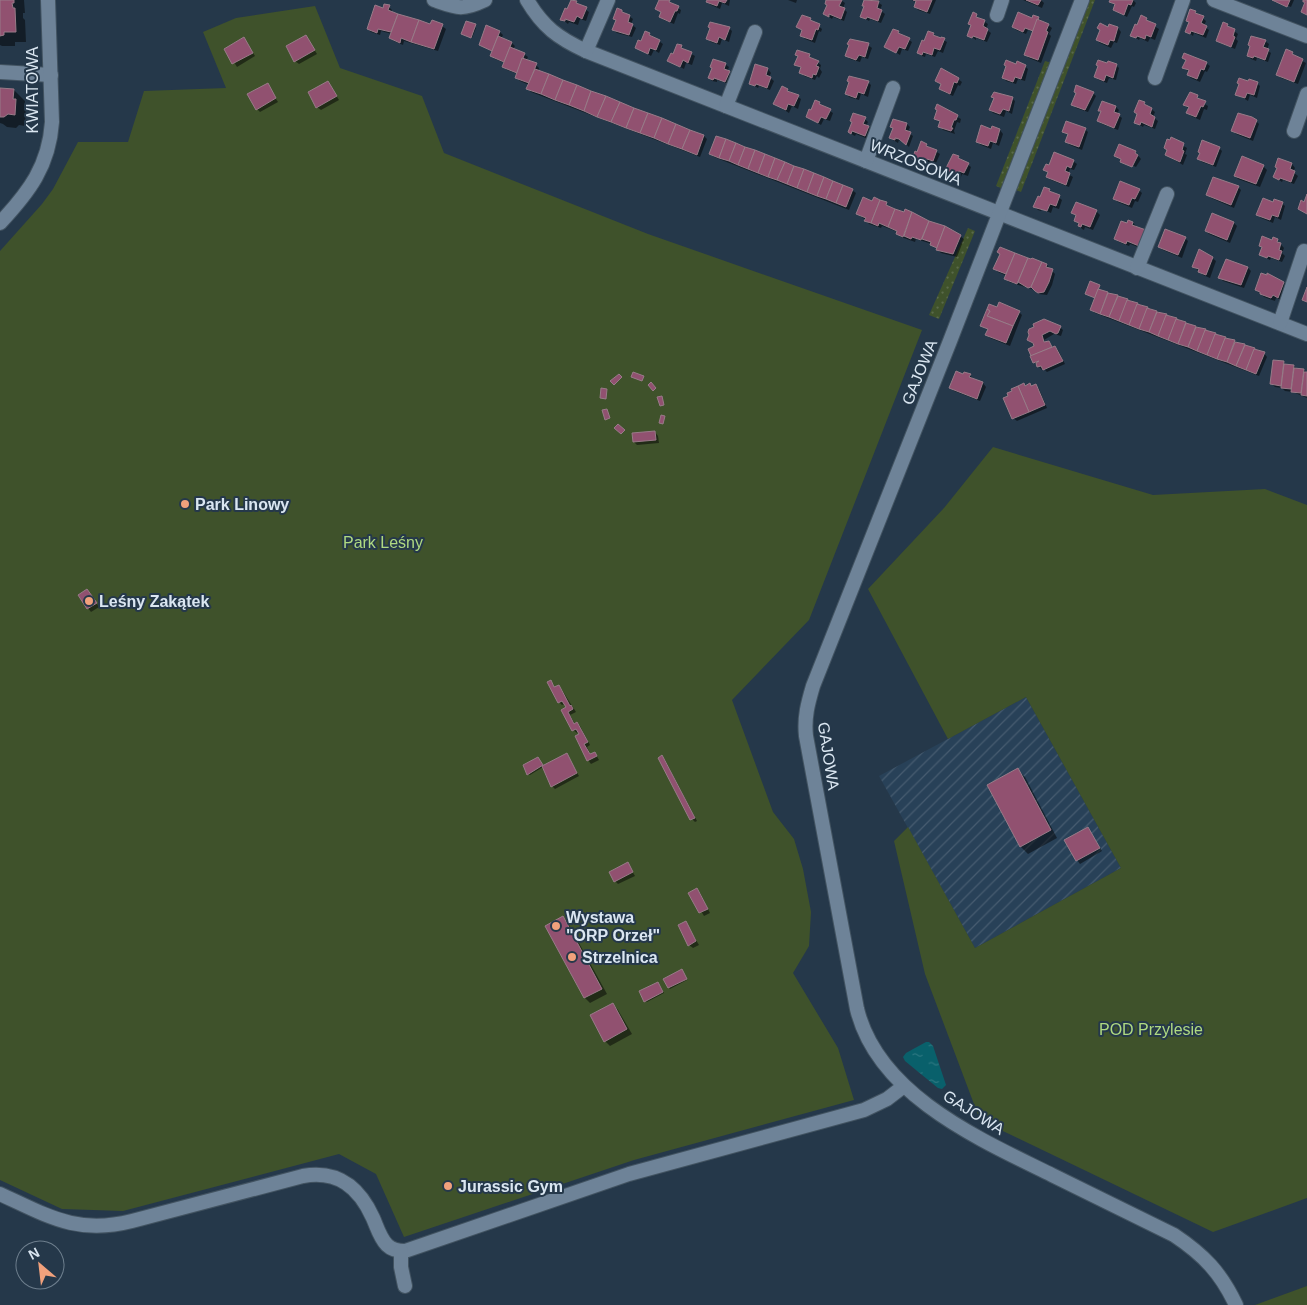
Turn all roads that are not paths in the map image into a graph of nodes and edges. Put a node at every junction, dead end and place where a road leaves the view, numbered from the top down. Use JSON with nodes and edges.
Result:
{"nodes":[{"id":1,"x":48,"y":0,"type":"edge"},
{"id":2,"x":434,"y":0,"type":"edge"},
{"id":3,"x":485,"y":0,"type":"edge"},
{"id":4,"x":527,"y":0,"type":"edge"},
{"id":5,"x":608,"y":0,"type":"edge"},
{"id":6,"x":1002,"y":0,"type":"edge"},
{"id":7,"x":1082,"y":0,"type":"edge"},
{"id":8,"x":1183,"y":0,"type":"edge"},
{"id":9,"x":1214,"y":0,"type":"edge"},
{"id":10,"x":997,"y":15,"type":"dead end"},
{"id":11,"x":755,"y":32,"type":"dead end"},
{"id":12,"x":1307,"y":36,"type":"edge"},
{"id":13,"x":586,"y":51,"type":"junction"},
{"id":14,"x":0,"y":72,"type":"edge"},
{"id":15,"x":51,"y":76,"type":"junction"},
{"id":16,"x":1155,"y":78,"type":"dead end"},
{"id":17,"x":893,"y":88,"type":"dead end"},
{"id":18,"x":1307,"y":94,"type":"edge"},
{"id":19,"x":726,"y":106,"type":"junction"},
{"id":20,"x":1294,"y":131,"type":"dead end"},
{"id":21,"x":866,"y":161,"type":"junction"},
{"id":22,"x":1167,"y":194,"type":"dead end"},
{"id":23,"x":999,"y":213,"type":"junction"},
{"id":24,"x":0,"y":223,"type":"edge"},
{"id":25,"x":1304,"y":251,"type":"dead end"},
{"id":26,"x":1137,"y":268,"type":"junction"},
{"id":27,"x":1280,"y":323,"type":"junction"},
{"id":28,"x":1307,"y":334,"type":"edge"},
{"id":29,"x":904,"y":1086,"type":"junction"},
{"id":30,"x":0,"y":1194,"type":"edge"},
{"id":31,"x":402,"y":1251,"type":"junction"},
{"id":32,"x":405,"y":1286,"type":"dead end"},
{"id":33,"x":1236,"y":1305,"type":"edge"}],
"edges":[{"from":1,"to":15,"type":"street","name":"KWIATOWA"},
{"from":2,"to":3,"type":"street"},
{"from":4,"to":13,"type":"street","name":"WRZOSOWA"},
{"from":5,"to":13,"type":"street"},
{"from":6,"to":10,"type":"street"},
{"from":7,"to":23,"type":"street","name":"GAJOWA"},
{"from":8,"to":16,"type":"street"},
{"from":9,"to":12,"type":"street"},
{"from":11,"to":19,"type":"street"},
{"from":13,"to":19,"type":"street","name":"WRZOSOWA"},
{"from":14,"to":15,"type":"street"},
{"from":15,"to":24,"type":"street","name":"KWIATOWA"},
{"from":17,"to":21,"type":"street"},
{"from":18,"to":20,"type":"street"},
{"from":19,"to":21,"type":"street","name":"WRZOSOWA"},
{"from":21,"to":23,"type":"street","name":"WRZOSOWA"},
{"from":22,"to":26,"type":"street"},
{"from":23,"to":26,"type":"street","name":"WRZOSOWA"},
{"from":23,"to":29,"type":"street","name":"GAJOWA"},
{"from":25,"to":27,"type":"street"},
{"from":26,"to":27,"type":"street","name":"WRZOSOWA"},
{"from":27,"to":28,"type":"street","name":"WRZOSOWA"},
{"from":29,"to":31,"type":"street"},
{"from":29,"to":33,"type":"street","name":"GAJOWA"},
{"from":30,"to":31,"type":"street"},
{"from":31,"to":32,"type":"street"}]}
